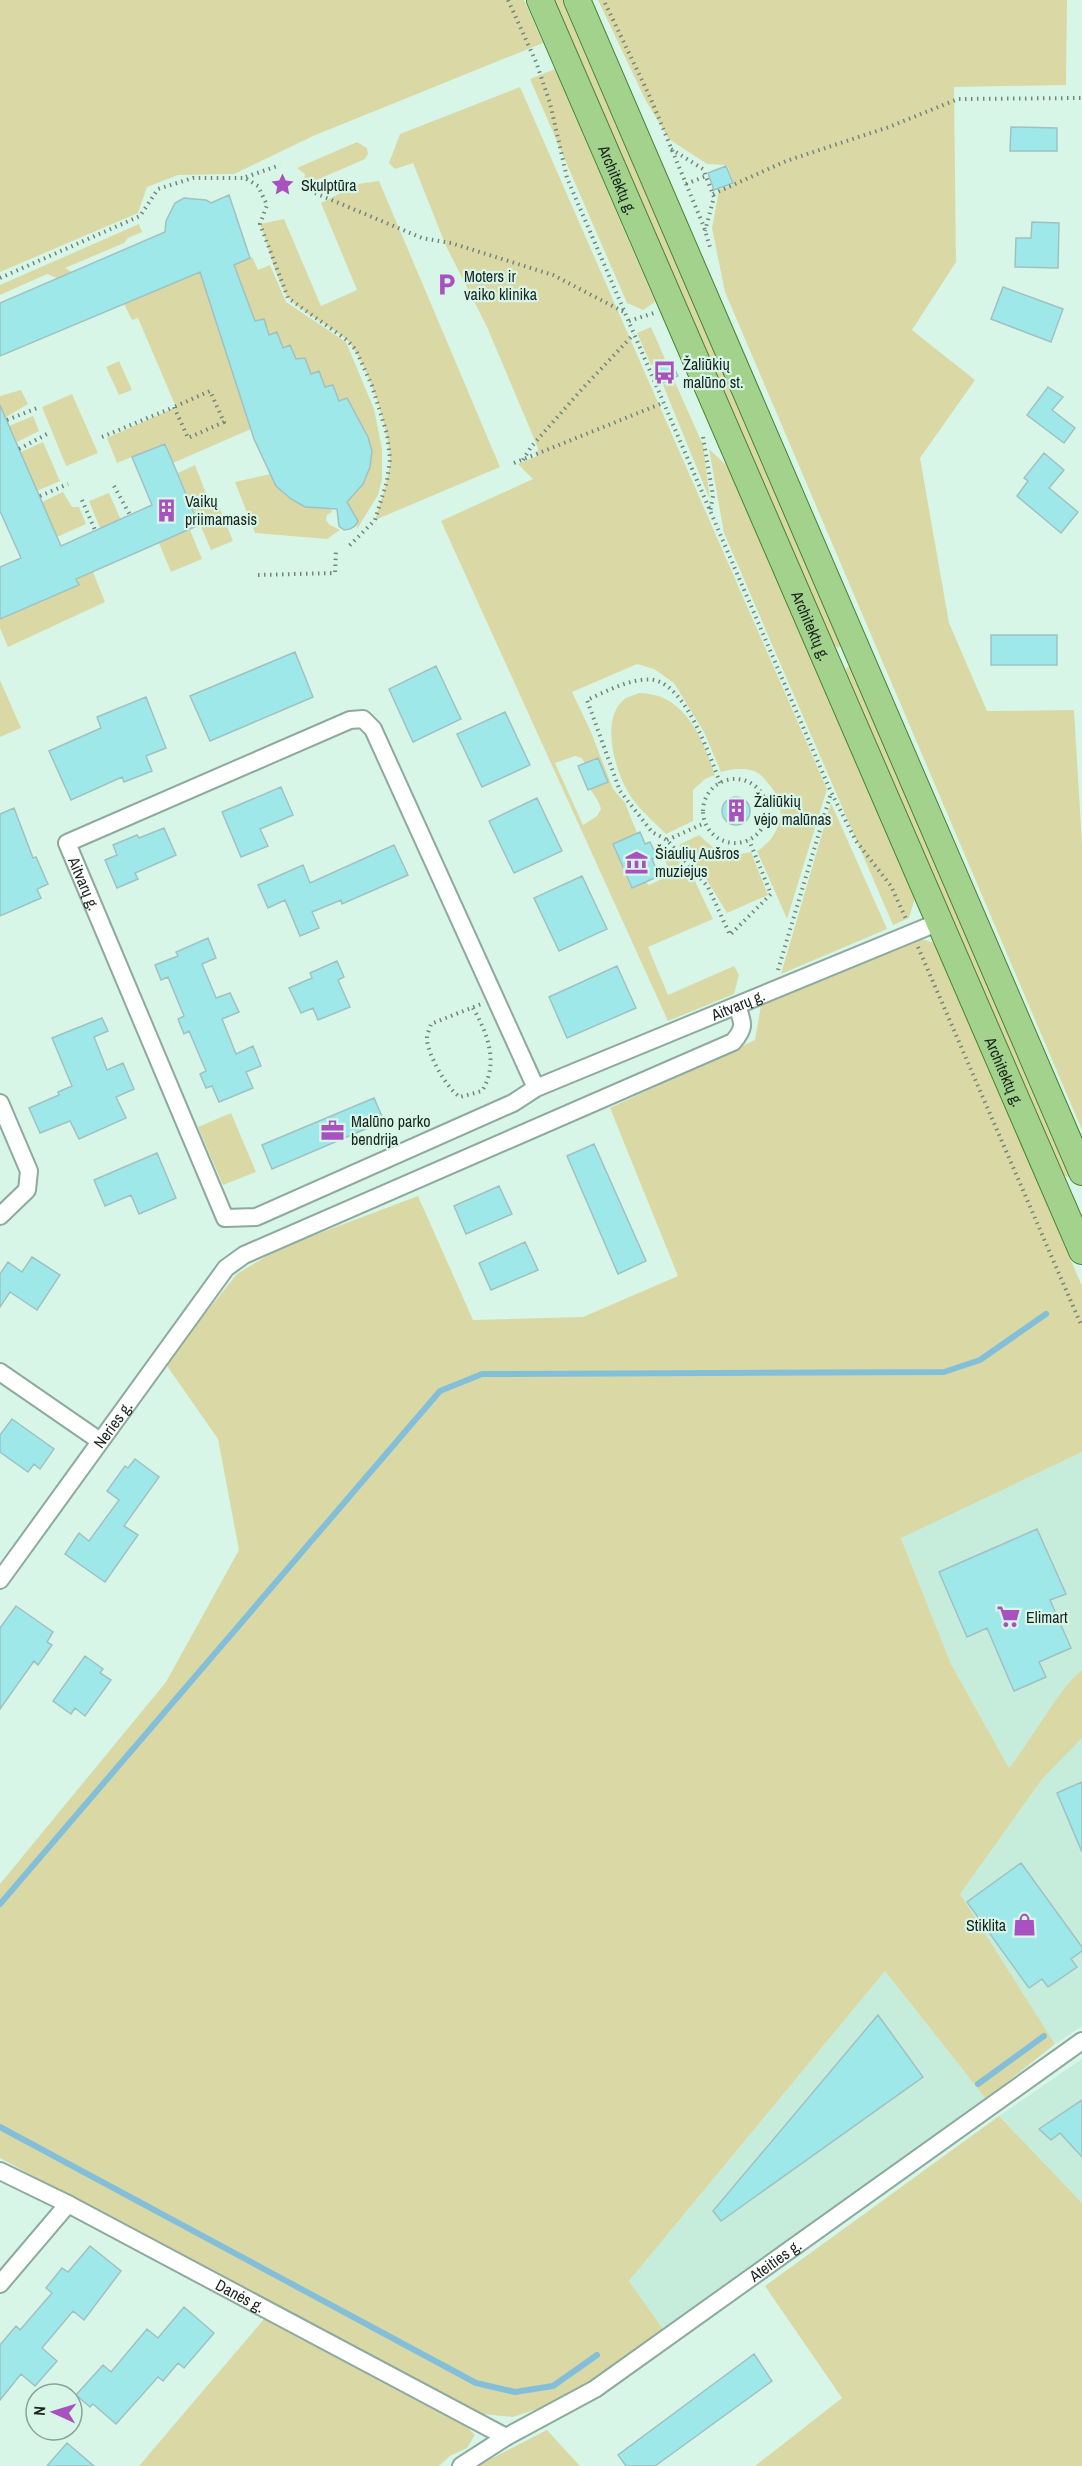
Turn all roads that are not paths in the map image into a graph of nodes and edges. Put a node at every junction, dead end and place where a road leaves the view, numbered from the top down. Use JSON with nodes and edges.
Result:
{"nodes":[{"id":1,"x":540,"y":0,"type":"edge"},
{"id":2,"x":577,"y":0,"type":"edge"},
{"id":3,"x":857,"y":650,"type":"junction"},
{"id":4,"x":827,"y":664,"type":"junction"},
{"id":5,"x":939,"y":922,"type":"junction"},
{"id":6,"x":737,"y":1006,"type":"junction"},
{"id":7,"x":536,"y":1089,"type":"junction"},
{"id":8,"x":0,"y":1103,"type":"edge"},
{"id":9,"x":1082,"y":1172,"type":"edge"},
{"id":10,"x":1082,"y":1180,"type":"edge"},
{"id":11,"x":1056,"y":1191,"type":"junction"},
{"id":12,"x":0,"y":1216,"type":"edge"},
{"id":13,"x":1082,"y":1251,"type":"edge"},
{"id":14,"x":0,"y":1372,"type":"edge"},
{"id":15,"x":100,"y":1441,"type":"junction"},
{"id":16,"x":0,"y":1580,"type":"edge"},
{"id":17,"x":1082,"y":2041,"type":"edge"},
{"id":18,"x":0,"y":2171,"type":"edge"},
{"id":19,"x":68,"y":2204,"type":"junction"},
{"id":20,"x":0,"y":2284,"type":"edge"},
{"id":21,"x":506,"y":2437,"type":"junction"},
{"id":22,"x":461,"y":2466,"type":"edge"}],
"edges":[{"from":1,"to":4,"type":"main road","name":"Architektų g."},
{"from":2,"to":3,"type":"main road","name":"Architektų g."},
{"from":3,"to":4,"type":"main road"},
{"from":3,"to":9,"type":"main road","name":"Architektų g."},
{"from":4,"to":5,"type":"main road","name":"Architektų g."},
{"from":5,"to":6,"type":"street","name":"Aitvarų g."},
{"from":5,"to":11,"type":"main road","name":"Architektų g."},
{"from":6,"to":7,"type":"street","name":"Aitvarų g."},
{"from":6,"to":15,"type":"street","name":"Neries g."},
{"from":7,"to":7,"type":"street","name":"Aitvarų g."},
{"from":8,"to":12,"type":"street"},
{"from":10,"to":11,"type":"main road"},
{"from":11,"to":13,"type":"main road","name":"Architektų g."},
{"from":14,"to":15,"type":"street"},
{"from":15,"to":16,"type":"street","name":"Neries g."},
{"from":17,"to":21,"type":"street","name":"Ateities g."},
{"from":18,"to":19,"type":"street","name":"Danės g."},
{"from":19,"to":20,"type":"street"},
{"from":19,"to":21,"type":"street","name":"Danės g."},
{"from":21,"to":22,"type":"street","name":"Ateities g."}]}
